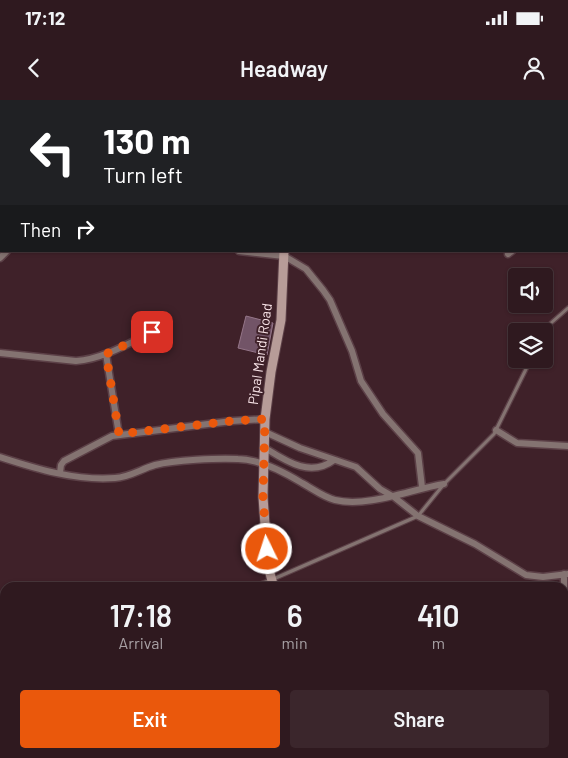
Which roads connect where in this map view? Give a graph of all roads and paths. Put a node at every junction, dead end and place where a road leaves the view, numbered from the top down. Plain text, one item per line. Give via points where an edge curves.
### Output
1 (262, 252) edge
2 (284, 253) edge
3 (568, 308) edge
4 (551, 323) edge
5 (156, 330) dead end
6 (0, 352) edge
7 (106, 354) junction
8 (527, 368) edge
9 (265, 419) junction
10 (496, 430) junction
11 (265, 432) junction
12 (119, 434) junction
13 (568, 446) edge
14 (265, 448) junction
15 (0, 457) edge
16 (334, 460) junction
17 (264, 465) junction
18 (60, 473) junction
19 (444, 484) junction
20 (422, 487) junction
21 (394, 497) junction
22 (418, 516) junction
23 (566, 574) edge
24 (272, 582) edge
25 (276, 582) edge

1 - 2 street
2 - 9 street, Pipal Mandi Road via 281,320
2 - 20 street via 306,269 330,300 361,381 383,414 418,453
3 - 4 lane
5 - 7 street
6 - 7 street via 76,361 92,360
7 - 12 street
8 - 10 lane
9 - 11 street, Pipal Mandi Road
9 - 12 street
10 - 13 street via 517,444
10 - 19 lane
11 - 14 street, Pipal Mandi Road
11 - 16 street
12 - 18 street via 64,461
14 - 16 street via 300,467 321,467
14 - 17 street, Pipal Mandi Road
15 - 18 street
16 - 21 street via 356,467
17 - 18 street via 239,459 158,465 126,477 89,478
17 - 21 street via 334,500 352,502
17 - 24 street, Pipal Mandi Road via 263,497
19 - 20 street
19 - 22 lane
20 - 21 street
21 - 22 street
22 - 23 street via 475,544 526,576
22 - 25 lane

